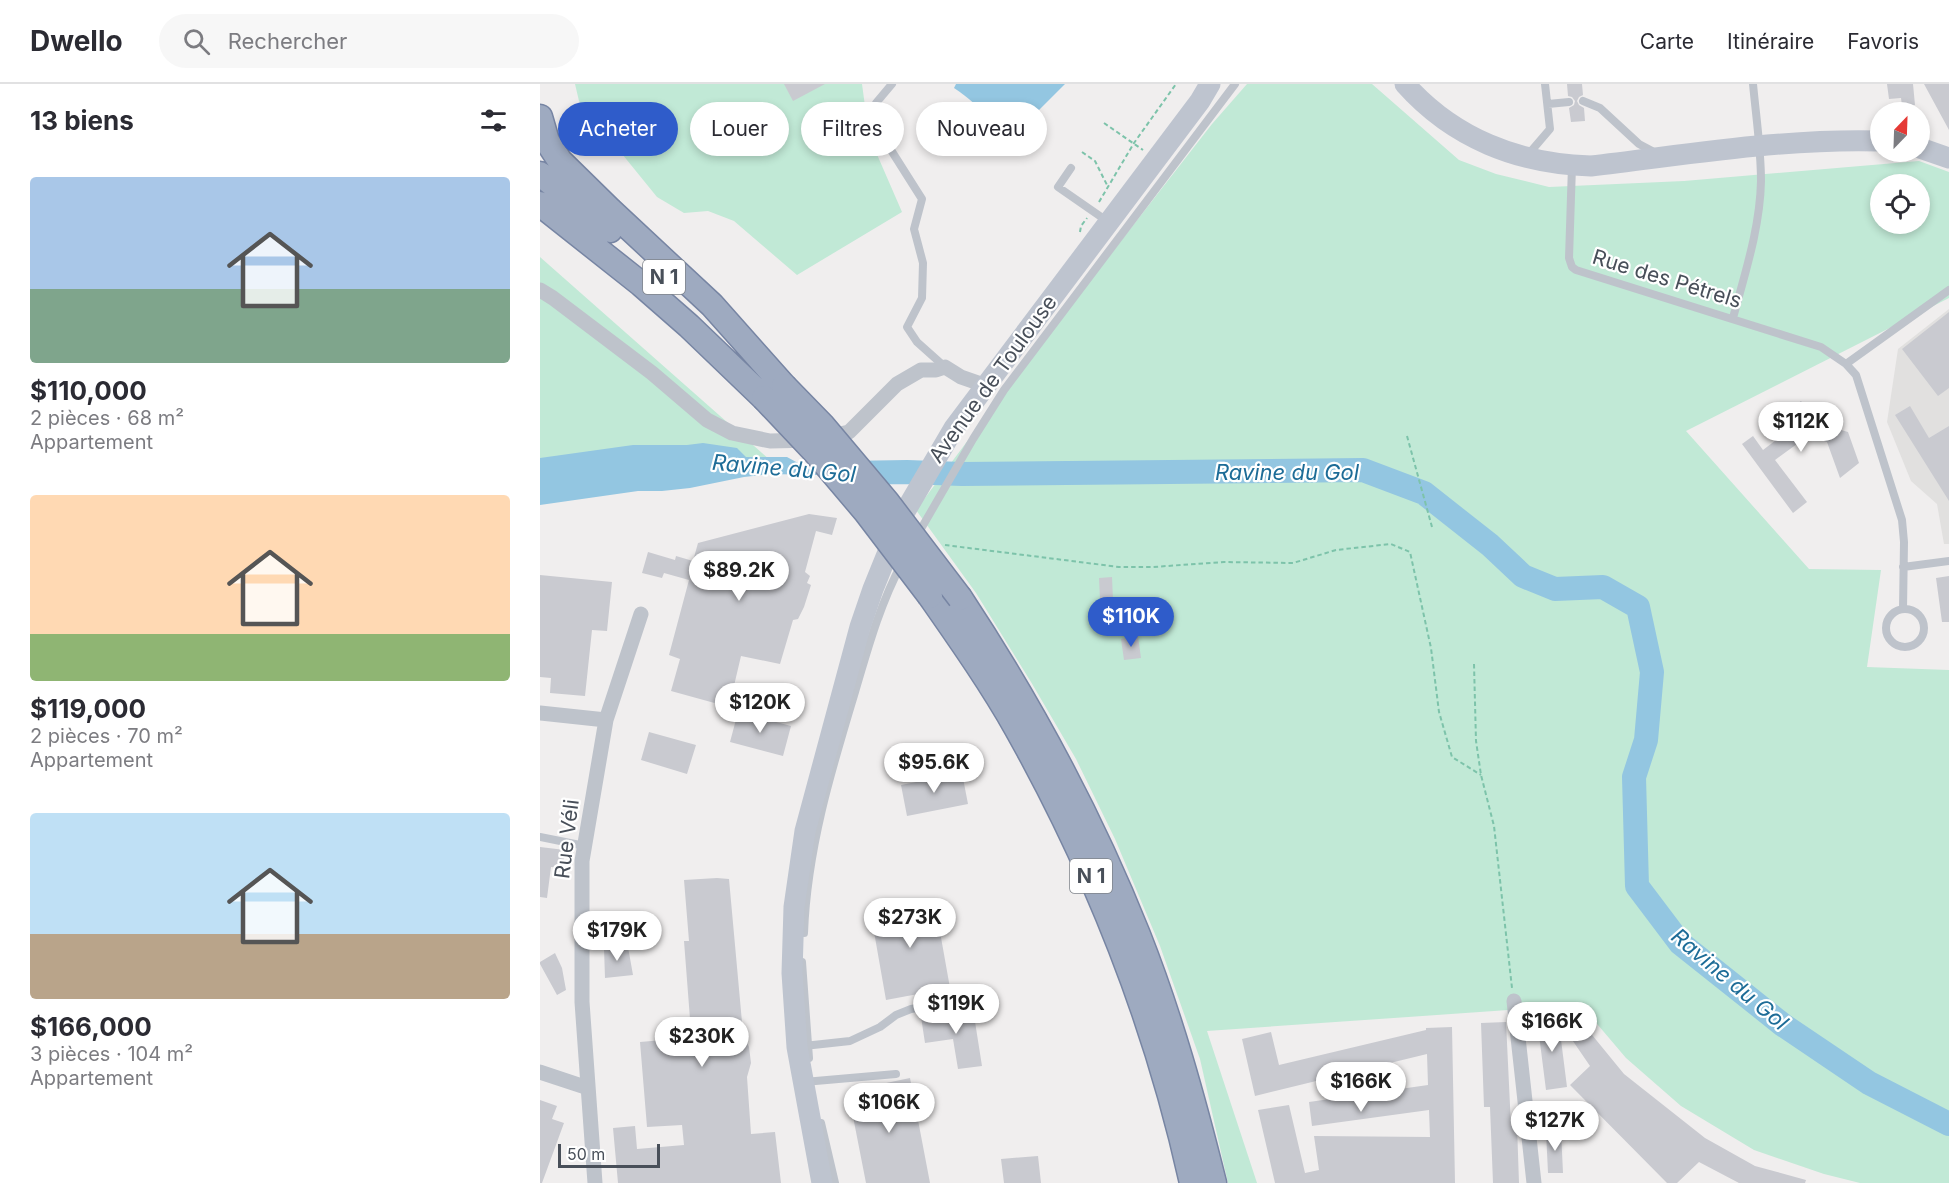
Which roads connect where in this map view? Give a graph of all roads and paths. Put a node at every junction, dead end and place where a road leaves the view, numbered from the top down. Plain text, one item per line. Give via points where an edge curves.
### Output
1 (892, 84) edge
2 (1176, 84) edge
3 (1216, 84) edge
4 (1235, 84) edge
5 (1404, 84) edge
6 (1545, 84) edge
7 (1753, 84) edge
8 (1205, 93) edge
9 (1583, 101) dead end
10 (1569, 102) dead end
11 (1548, 104) junction
12 (540, 117) edge
13 (1104, 123) dead end
14 (1870, 141) edge
15 (1134, 143) junction
16 (1759, 146) junction
17 (1143, 150) dead end
18 (1930, 151) edge
19 (1082, 152) dead end
20 (1526, 157) junction
21 (1663, 158) junction
22 (1949, 158) edge
23 (1572, 165) junction
24 (1071, 168) dead end
25 (540, 174) edge
26 (1109, 188) junction
27 (540, 204) edge
28 (1101, 216) junction
29 (1090, 247) junction
30 (540, 290) edge
31 (1949, 290) edge
32 (1733, 318) junction
33 (1846, 364) junction
34 (945, 367) junction
35 (984, 385) junction
36 (774, 392) junction
37 (1407, 436) dead end
38 (1432, 527) dead end
39 (915, 540) junction
40 (1949, 561) edge
41 (1903, 567) junction
42 (1903, 609) junction
43 (641, 614) dead end
44 (1474, 664) dead end
45 (540, 713) edge
46 (606, 720) junction
47 (1481, 775) junction
48 (540, 837) edge
49 (585, 846) junction
50 (804, 937) dead end
51 (803, 958) dead end
52 (964, 1000) dead end
53 (1514, 1001) joint
54 (802, 1046) junction
55 (540, 1072) edge
56 (896, 1074) dead end
57 (810, 1084) junction
58 (588, 1088) junction
59 (818, 1109) dead end
60 (595, 1183) edge
61 (822, 1183) edge
62 (835, 1183) edge
63 (1192, 1183) edge
64 (1214, 1183) edge
65 (1534, 1183) edge

1 - 34 lane via 876,103 877,129 922,199 914,229 923,263 922,298 907,327 917,342
2 - 15 path
3 - 8 main road, Avenue de Toulouse
4 - 39 lane via 1004,390
5 - 20 main road via 1448,123 1475,140
6 - 11 lane
7 - 16 lane
8 - 28 main road, Avenue de Toulouse
9 - 21 lane via 1600,108 1639,144
10 - 11 lane
11 - 20 lane via 1550,129
12 - 36 highway via 547,141 560,161 712,305
13 - 15 path
14 - 16 main road
15 - 17 path
15 - 26 path
16 - 21 main road
16 - 32 lane via 1761,180 1755,228
18 - 22 main road
19 - 26 path via 1095,161
20 - 23 main road
21 - 23 main road
23 - 32 lane, Rue des Pétrels via 1572,267
24 - 28 lane via 1058,187
25 - 36 highway, N 1 via 622,240
26 - 28 path
27 - 36 highway, N 1
28 - 29 main road, Avenue de Toulouse
28 - 29 path via 1081,226 1080,237
29 - 35 main road, Avenue de Toulouse
30 - 34 street via 652,373 707,420 732,433 770,441 814,440 849,432 897,384 921,370
31 - 33 lane
32 - 33 lane, Rue des Pétrels via 1821,347
33 - 41 lane, Rue des Pétrels via 1856,375 1902,520
34 - 35 street
35 - 54 main road, Avenue de Toulouse via 903,515 860,627 806,831 794,918 792,973
36 - 63 highway, N 1, bridge via 816,453 866,512 970,653 1062,813 1122,948 1162,1063
36 - 64 highway, N 1, bridge via 823,426 887,502 960,598 1050,747 1139,937 1178,1050
37 - 38 path
39 - 47 path via 1119,567 1293,563 1336,550 1390,544 1410,552 1431,648 1439,712 1452,757
39 - 50 lane via 878,617 838,747 816,833
40 - 41 lane
41 - 42 lane, Rue des Pétrels
42 - 42 lane via 1889,618 1887,634 1892,642 1908,647 1922,638 1924,621 1919,614
43 - 46 street, Rue Véli
44 - 47 path
45 - 46 street
46 - 49 street, Rue Véli
47 - 53 path via 1494,826
48 - 49 lane
49 - 58 street, Rue Véli via 582,1002
51 - 54 lane
52 - 54 lane via 911,1009 850,1041
53 - 65 street
54 - 57 main road, Avenue de Toulouse
55 - 58 street
56 - 57 lane
57 - 61 main road, Avenue de Toulouse
58 - 60 street, Rue Véli
59 - 62 lane

